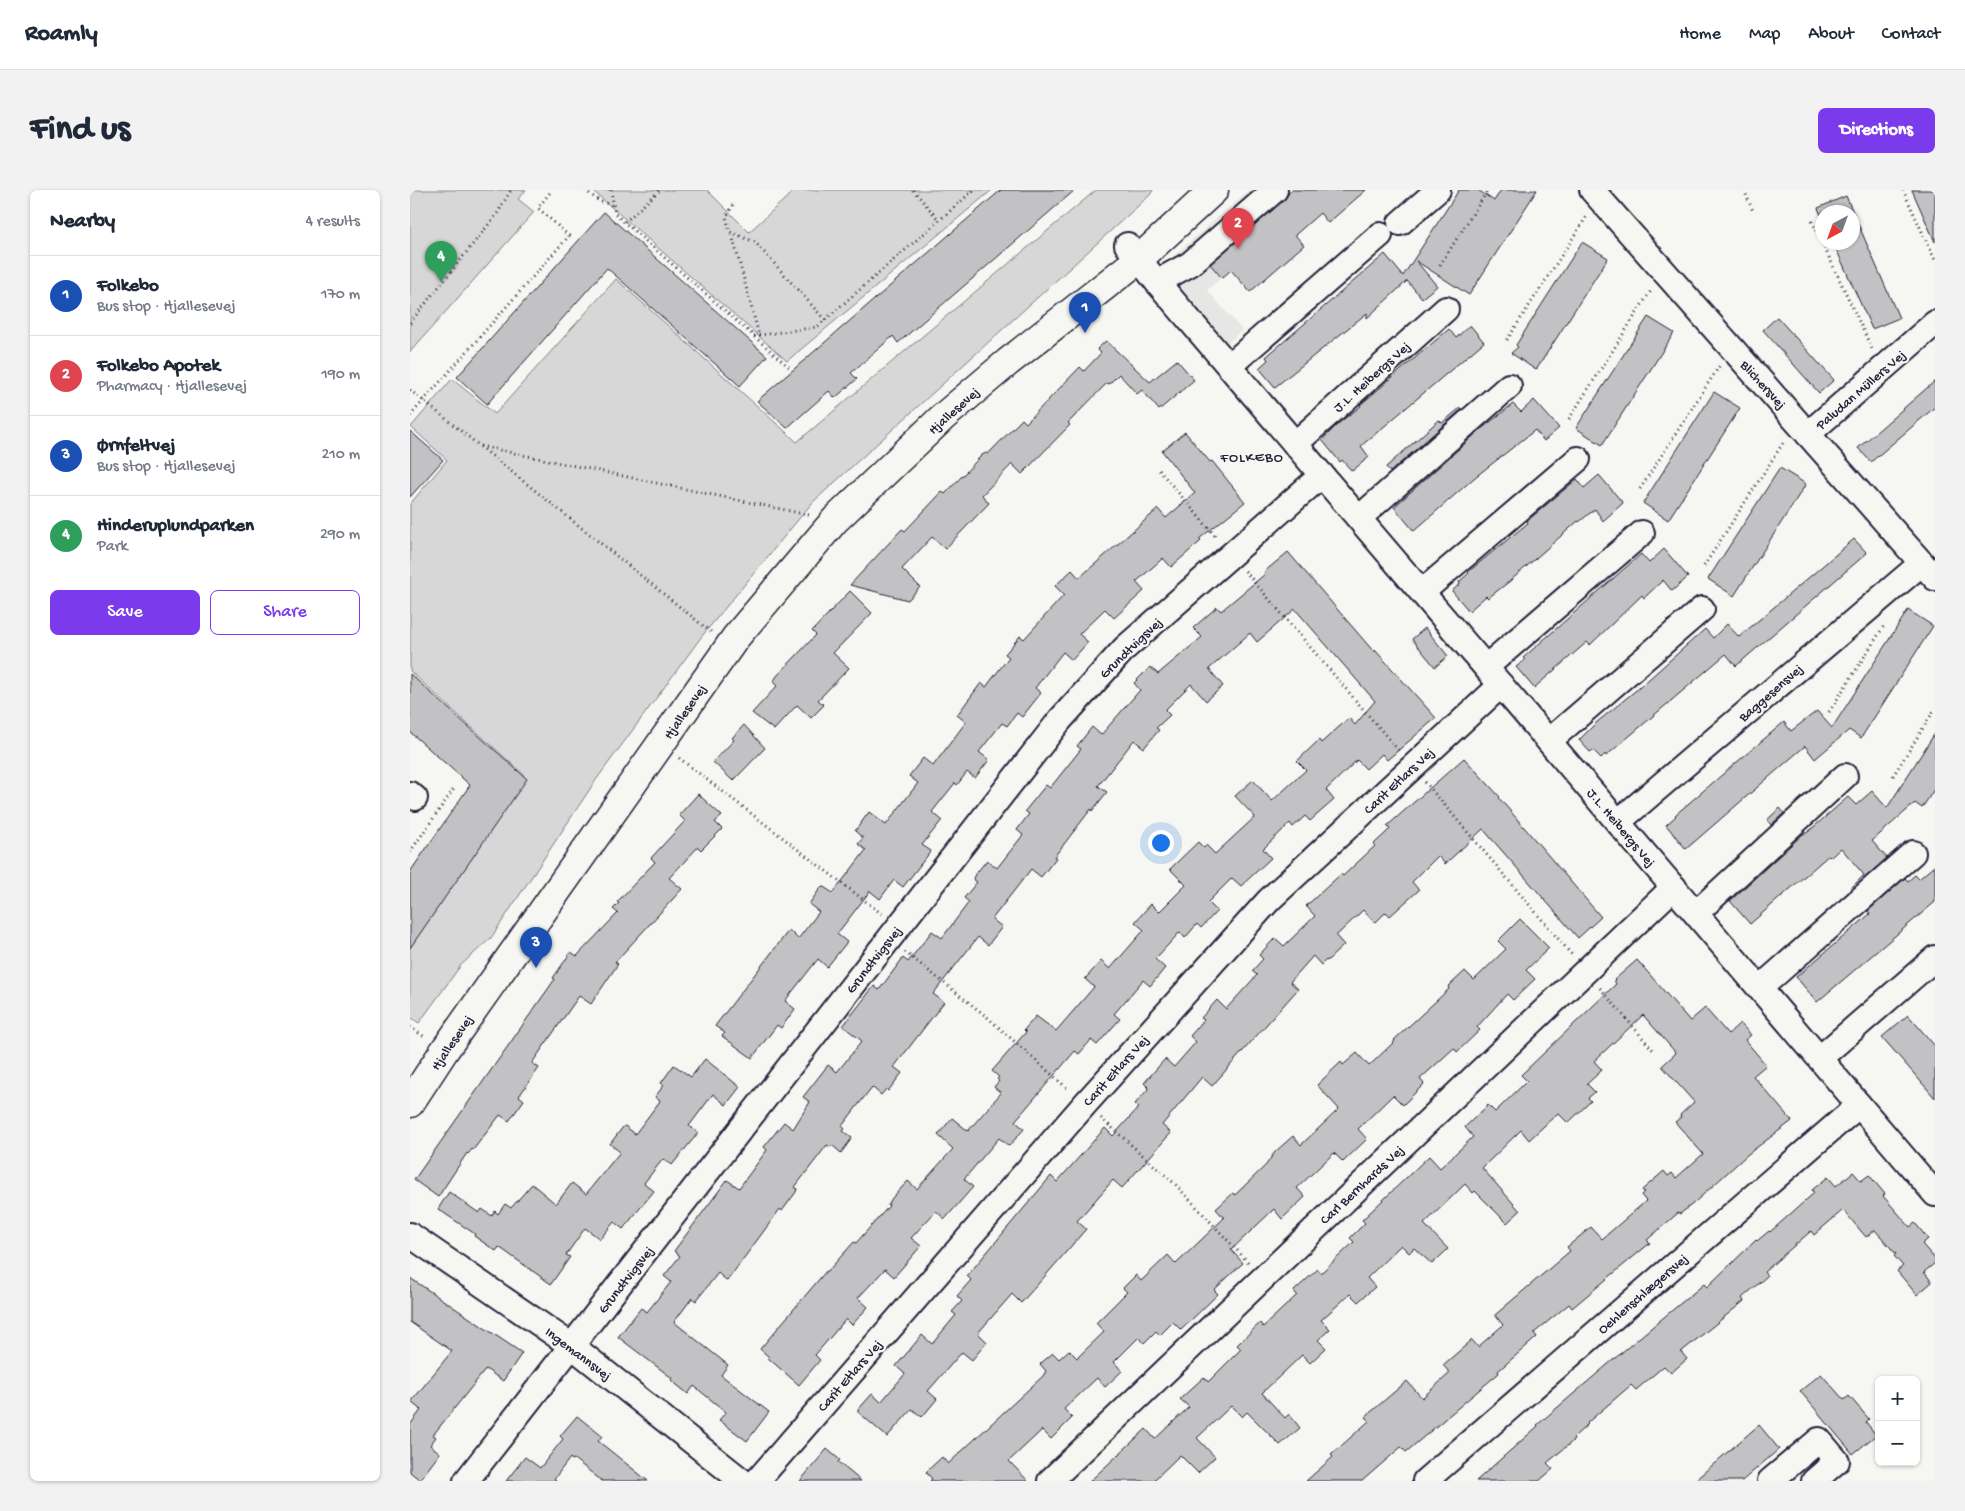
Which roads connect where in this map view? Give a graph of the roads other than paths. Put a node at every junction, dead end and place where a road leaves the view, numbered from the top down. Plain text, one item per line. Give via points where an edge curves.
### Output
1 (1186, 190) edge
2 (1214, 190) edge
3 (1275, 190) edge
4 (1438, 190) edge
5 (1596, 194) edge
6 (1400, 223) dead end
7 (1380, 235) dead end
8 (1133, 252) junction
9 (1157, 282) junction
10 (1446, 309) dead end
11 (1935, 323) edge
12 (1229, 366) junction
13 (1510, 386) dead end
14 (1802, 428) junction
15 (1295, 444) junction
16 (1578, 458) dead end
17 (1322, 475) junction
18 (1359, 518) junction
19 (1642, 533) dead end
20 (1928, 570) edge
21 (1422, 592) junction
22 (1702, 609) dead end
23 (1486, 667) junction
24 (1501, 685) junction
25 (1549, 741) junction
26 (1845, 776) dead end
27 (1618, 822) junction
28 (1913, 853) dead end
29 (1674, 887) junction
30 (1696, 913) junction
31 (1935, 958) edge
32 (1760, 988) junction
33 (1820, 1058) junction
34 (410, 1103) edge
35 (1859, 1104) junction
36 (1935, 1194) edge
37 (410, 1235) edge
38 (572, 1346) junction
39 (466, 1481) edge
40 (742, 1481) edge
41 (757, 1481) edge
42 (1050, 1481) edge
43 (1425, 1481) edge
44 (1770, 1481) edge
45 (1814, 1481) edge

1 - 8 main road, Hjallesevej
2 - 8 main road, Hjallesevej
3 - 9 street via 1190,264
4 - 6 street
5 - 14 street, Blichersvej
7 - 12 street
8 - 9 street, J.L. Heibergs Vej
8 - 34 main road, Hjallesevej via 943,418 835,520 729,646
9 - 12 street, J.L. Heibergs Vej
10 - 15 street, J.L. Heibergs Vej
11 - 14 street, Paludan Müllers Vej via 1882,370
12 - 15 street, J.L. Heibergs Vej
13 - 18 street
14 - 20 street, Blichersvej
15 - 17 street, J.L. Heibergs Vej
16 - 21 street
17 - 18 street, J.L. Heibergs Vej
17 - 38 street, Grundtvigsvej via 1125,648 1060,720
18 - 21 street, J.L. Heibergs Vej
19 - 23 street
20 - 27 street, Baggesensvej via 1886,593
21 - 23 street, J.L. Heibergs Vej
22 - 25 street
23 - 24 street, J.L. Heibergs Vej
24 - 25 street, J.L. Heibergs Vej
24 - 41 street, Carit Etlars Vej via 1269,900 1085,1104
25 - 27 street, J.L. Heibergs Vej
26 - 30 street
27 - 29 street, J.L. Heibergs Vej
28 - 32 street
29 - 30 street, J.L. Heibergs Vej
29 - 42 street, Carl Bernhards Vej
30 - 32 street, J.L. Heibergs Vej
31 - 33 street
32 - 33 street, J.L. Heibergs Vej
33 - 35 street, J.L. Heibergs Vej
35 - 36 street, J.L. Heibergs Vej
35 - 43 street, Oehlenschlægersvej
37 - 38 street, Ingemannsvej
38 - 39 street, Grundtvigsvej
38 - 40 street, Ingemannsvej
44 - 45 street via 1819,1440 1837,1461

